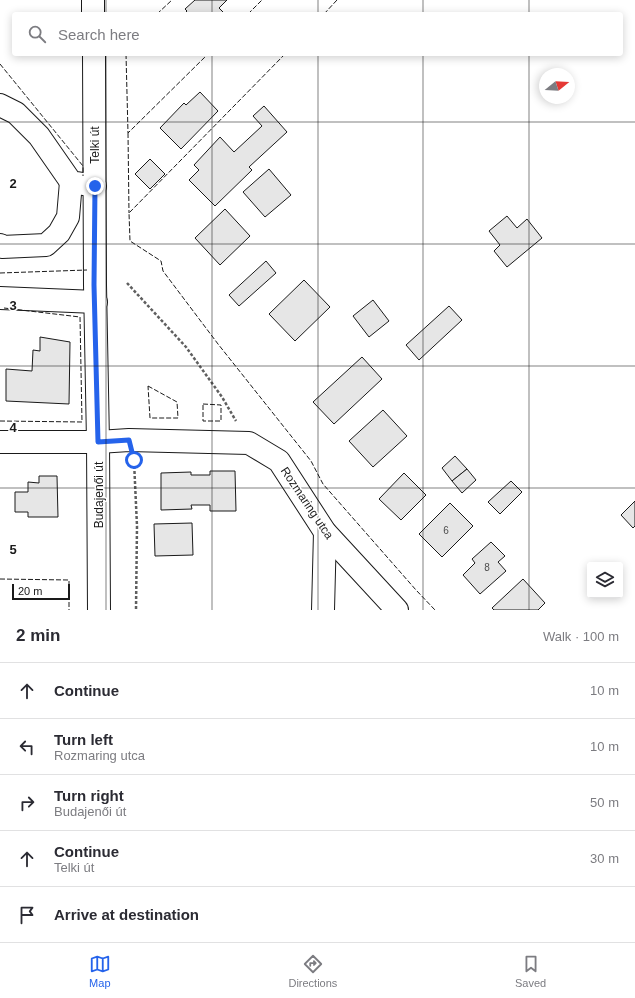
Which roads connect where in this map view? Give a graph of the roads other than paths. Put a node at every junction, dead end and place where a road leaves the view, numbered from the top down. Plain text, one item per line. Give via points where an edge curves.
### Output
1 (93, 0) edge
2 (93, 12) edge
3 (94, 56) edge
4 (1, 107) edge
5 (71, 182) junction
6 (95, 186) junction
7 (0, 245) edge
8 (95, 294) junction
9 (0, 298) edge
10 (0, 442) edge
11 (98, 442) junction
12 (325, 532) junction
13 (99, 610) edge
14 (323, 610) edge
15 (397, 610) edge

1 - 2 street
3 - 6 street, Telki út
4 - 5 street via 16,113 39,136
5 - 6 street
5 - 7 street via 68,217 59,234 46,245
6 - 8 street, Telki út
8 - 9 street
8 - 11 street, Budajenői út
10 - 11 street, Rozmaring utca
11 - 12 street, Rozmaring utca via 129,440 249,443 279,461
11 - 13 street, Budajenői út
12 - 14 street
12 - 15 street, Rozmaring utca

